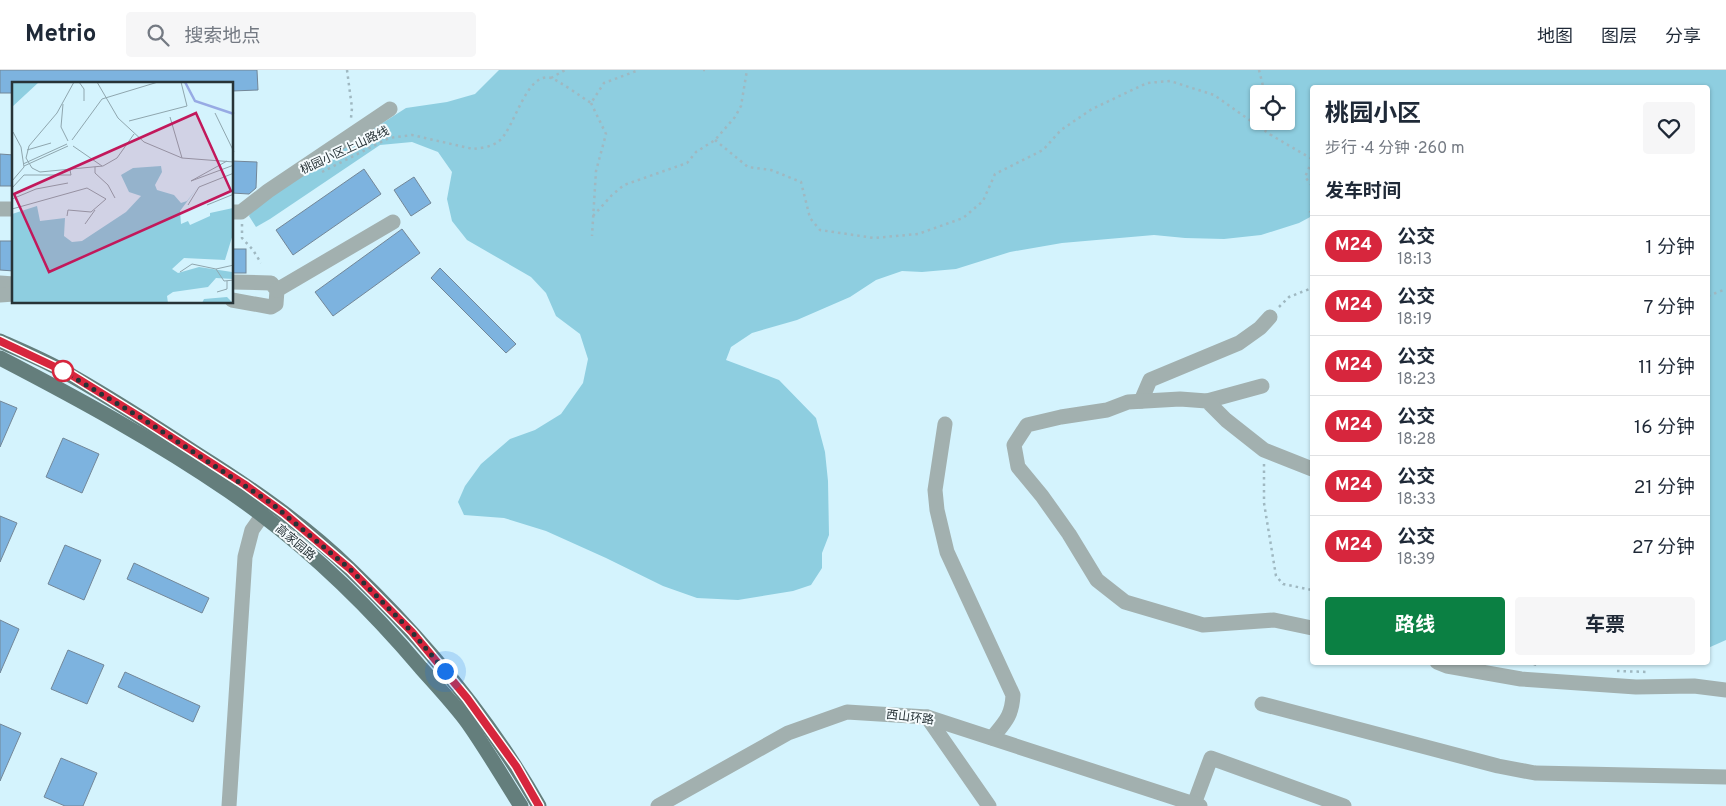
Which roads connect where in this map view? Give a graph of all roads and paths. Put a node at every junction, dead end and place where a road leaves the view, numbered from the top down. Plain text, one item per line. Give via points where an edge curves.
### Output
1 (347, 70) edge
2 (565, 70) edge
3 (639, 70) edge
4 (747, 70) edge
5 (1259, 70) edge
6 (551, 78) junction
7 (1263, 85) edge
8 (591, 103) junction
9 (390, 109) dead end
10 (1271, 130) edge
11 (349, 136) junction
12 (1271, 136) junction
13 (715, 140) junction
14 (1310, 159) edge
15 (1310, 165) edge
16 (320, 172) dead end
17 (1310, 183) edge
18 (237, 212) edge
19 (593, 216) junction
20 (393, 222) dead end
21 (592, 236) dead end
22 (261, 263) dead end
23 (234, 282) edge
24 (1726, 288) edge
25 (1310, 289) edge
26 (277, 290) junction
27 (1710, 295) edge
28 (234, 300) edge
29 (1270, 317) joint
30 (0, 341) edge
31 (0, 358) edge
32 (1262, 386) dead end
33 (1141, 401) junction
34 (1208, 401) junction
35 (945, 424) dead end
36 (1264, 450) junction
37 (1310, 468) edge
38 (271, 503) junction
39 (262, 516) junction
40 (1310, 590) edge
41 (1310, 628) edge
42 (1444, 665) edge
43 (1726, 690) edge
44 (1262, 704) dead end
45 (927, 717) junction
46 (992, 738) junction
47 (1726, 777) edge
48 (1197, 805) edge
49 (228, 806) edge
50 (521, 806) edge
51 (539, 806) edge
52 (658, 806) edge
53 (989, 806) edge
54 (1344, 806) edge

1 - 11 path via 352,108
2 - 6 path, 桃园小区上山路线
3 - 8 path via 604,83
4 - 13 path via 741,106
5 - 7 path
6 - 8 path
6 - 16 path, 桃园小区上山路线 via 542,78 528,89 500,141 484,148 473,149 412,135 389,138
8 - 19 path via 606,134 596,171
9 - 11 street
10 - 12 path
11 - 18 street
12 - 13 path via 1214,95 1170,81 1147,83 1092,109 1061,130 1043,150 995,174 983,201 963,218 918,234 874,238 820,230 810,218 801,182 771,170 748,167
12 - 14 path
13 - 19 path via 696,152 687,163 624,185
15 - 17 path via 1305,177
18 - 22 path via 242,238
19 - 21 path
20 - 26 street
23 - 26 street via 271,283
24 - 27 path
25 - 29 path via 1289,297
26 - 28 street via 276,304 271,307
29 - 33 street via 1239,343 1150,380
30 - 38 main road, 高家园路 via 70,374
31 - 39 main road, 高家园路 via 149,439
32 - 34 street
33 - 34 street
33 - 41 street via 1027,425 1014,444 1018,466 1069,534 1097,580 1125,602 1203,624 1274,620
34 - 36 street
35 - 46 street via 935,490 947,552 1013,695 1008,720
36 - 37 street
36 - 40 path via 1264,504 1276,576 1283,584
38 - 39 street
38 - 51 main road, 高家园路 via 350,569 412,632 467,698 516,766
39 - 49 street via 252,530 245,557
39 - 50 main road, 高家园路 via 344,586 395,637 467,722
42 - 43 street via 1520,679 1636,688 1694,686
44 - 47 street via 1535,773
45 - 46 street, 西山环路
45 - 52 street, 西山环路 via 847,712 788,733
45 - 53 street
46 - 48 street, 西山环路
48 - 54 street via 1211,758

